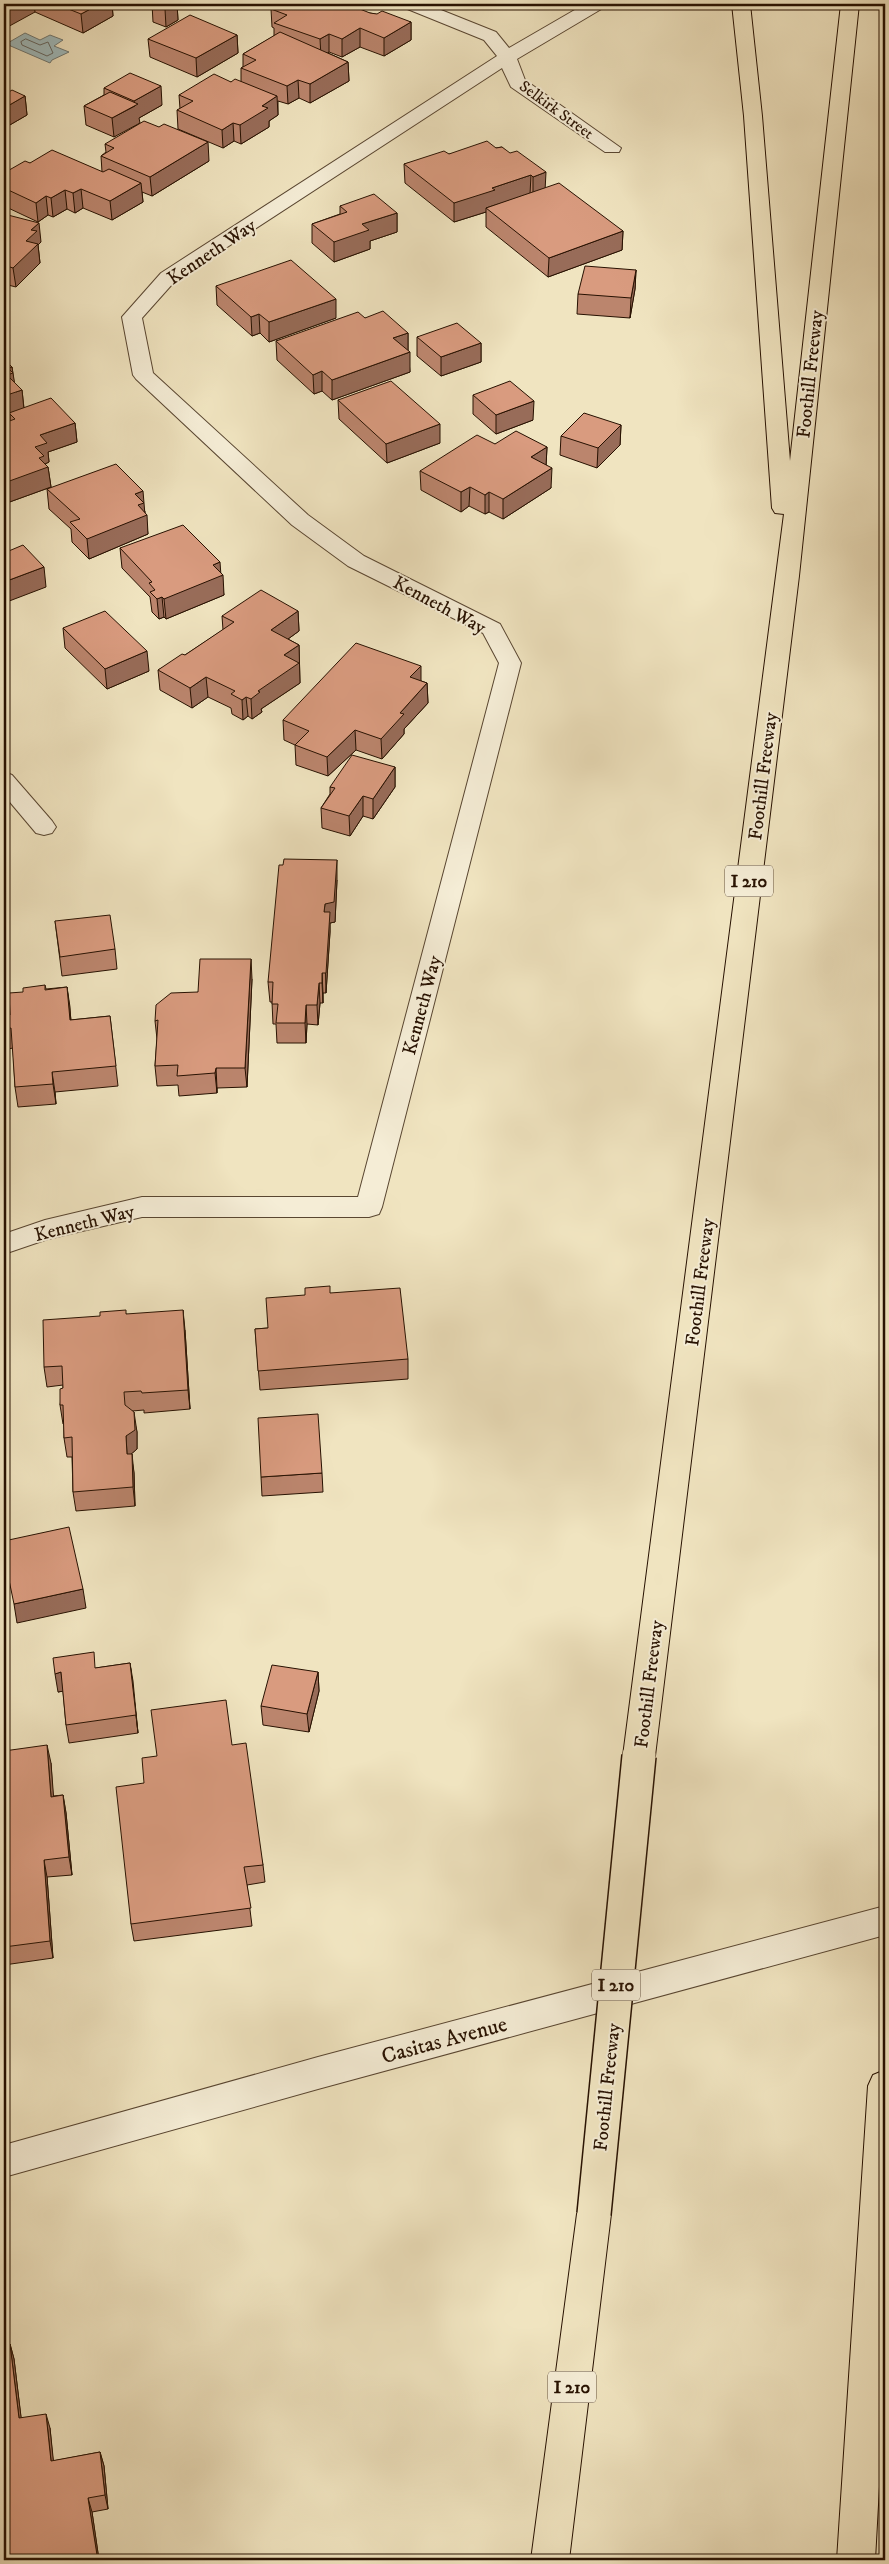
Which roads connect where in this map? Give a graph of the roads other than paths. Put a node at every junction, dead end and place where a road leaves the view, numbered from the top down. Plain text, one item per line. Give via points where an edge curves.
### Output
1 (411, 4) edge
2 (597, 4) edge
3 (741, 4) edge
4 (850, 4) edge
5 (507, 57) junction
6 (612, 148) dead end
7 (788, 576) junction
8 (4, 780) edge
9 (44, 827) dead end
10 (4, 1244) edge
11 (885, 1920) edge
12 (885, 2086) edge
13 (4, 2162) edge
14 (550, 2560) edge
15 (856, 2560) edge

1 - 5 street, Selkirk Street via 490,36
2 - 5 street, Kenneth Way
3 - 7 highway via 753,116
4 - 7 highway, Foothill Freeway / I 210
5 - 6 street, Selkirk Street via 517,83
5 - 10 street, Kenneth Way via 168,277 132,317 142,375 300,520 356,561 492,629 510,663 369,1207 142,1207 45,1230
7 - 14 highway, Foothill Freeway / I 210, bridge via 639,1756 594,2214
8 - 9 street
11 - 13 street, Casitas Avenue via 318,2072
12 - 15 highway

